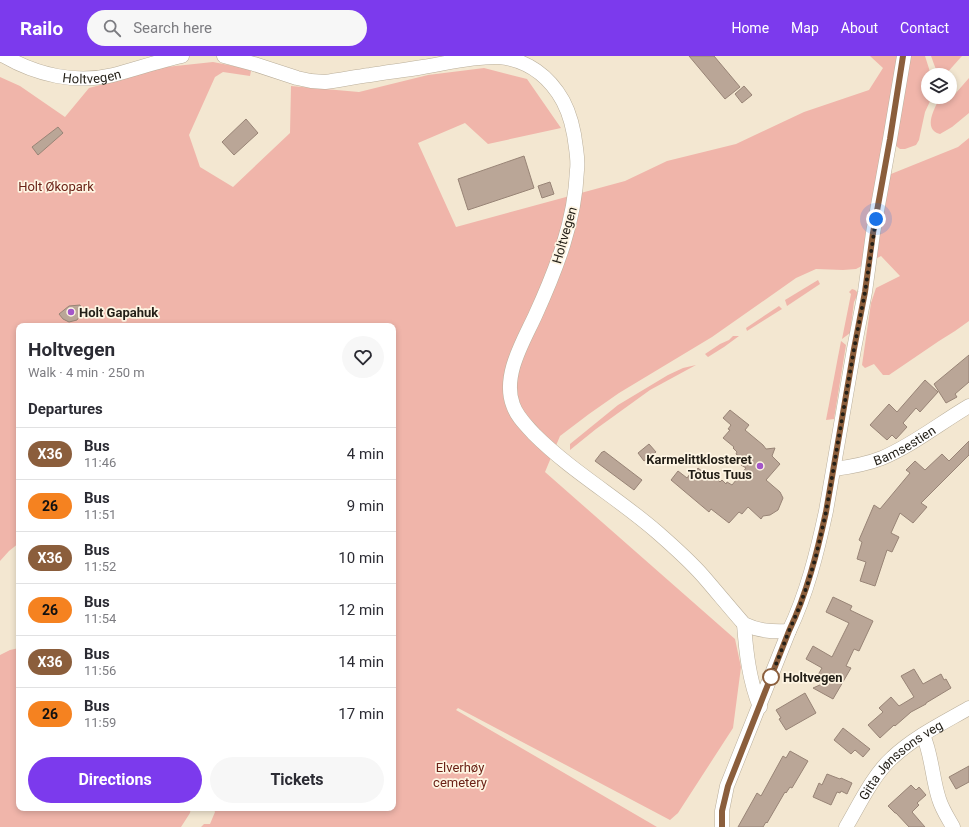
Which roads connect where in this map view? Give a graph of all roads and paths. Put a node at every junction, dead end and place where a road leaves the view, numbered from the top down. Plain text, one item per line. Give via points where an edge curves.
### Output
1 (4, 56) edge
2 (182, 56) edge
3 (224, 56) edge
4 (904, 56) edge
5 (969, 406) edge
6 (834, 469) junction
7 (744, 624) junction
8 (789, 631) junction
9 (760, 707) junction
10 (969, 708) edge
11 (923, 735) junction
12 (722, 827) edge
13 (846, 827) edge
14 (953, 827) edge

1 - 2 street, Holtvegen via 39,72 86,79 112,75
3 - 7 street, Holtvegen via 297,78 326,82 467,59 499,57 521,62 550,81 573,123 578,169 573,209 561,252 512,372 509,386 513,407 525,425 552,451 638,516 682,555
4 - 6 street
5 - 6 street, Bamsestien via 881,458
6 - 8 street via 816,556
7 - 8 street via 760,630
7 - 9 street via 752,683
8 - 9 street
9 - 12 street via 728,786 722,811
10 - 11 street, Gitta Jønssons veg
11 - 13 street, Gitta Jønssons veg via 891,758 872,783
11 - 14 street via 939,799

